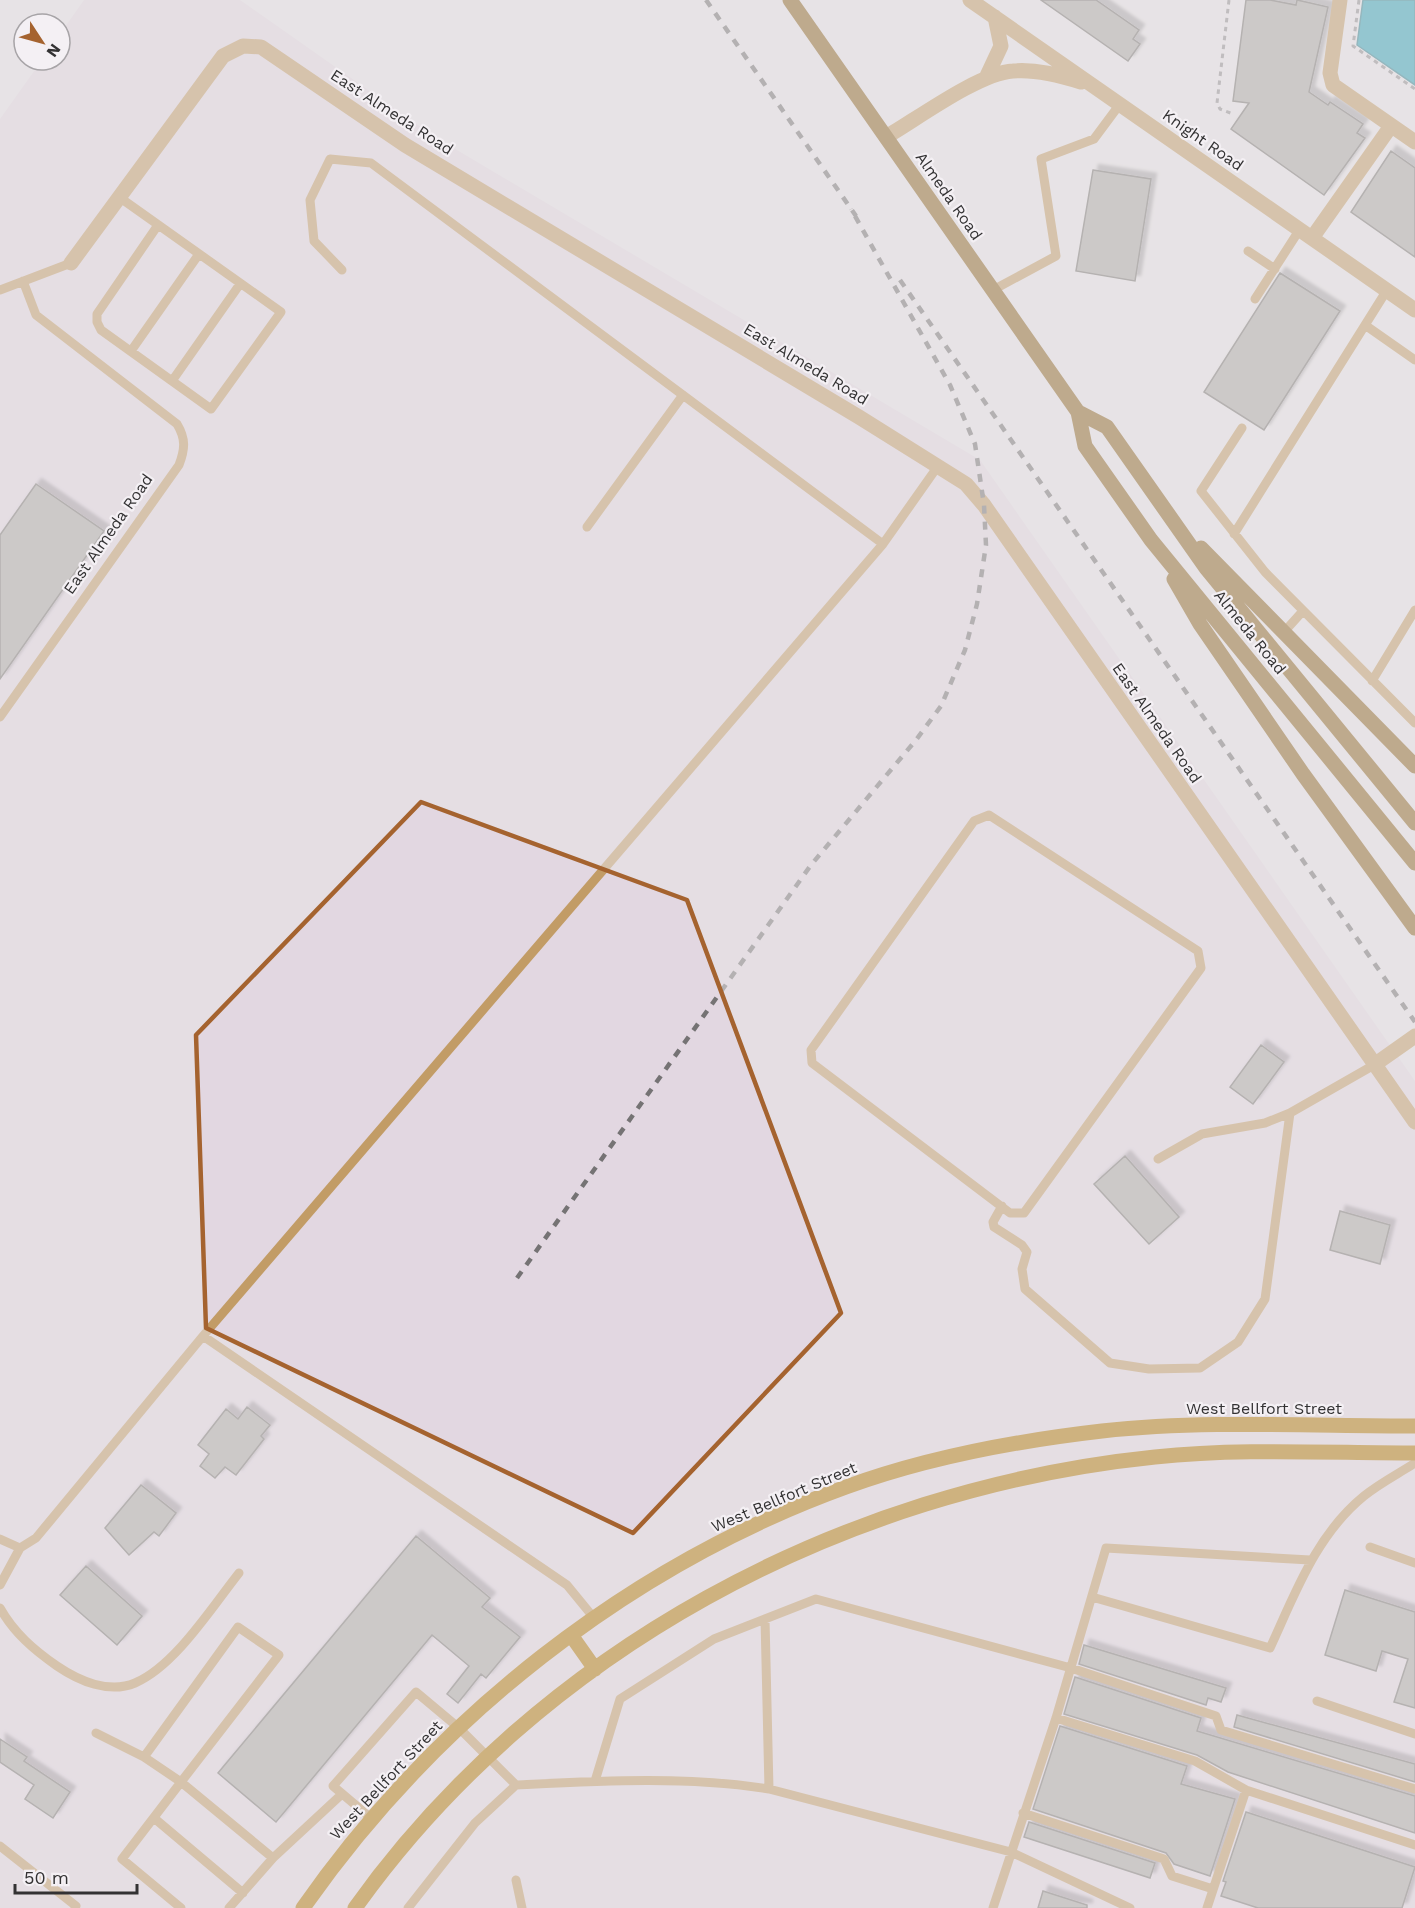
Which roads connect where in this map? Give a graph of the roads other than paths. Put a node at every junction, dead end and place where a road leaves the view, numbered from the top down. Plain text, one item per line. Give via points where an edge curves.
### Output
1 (790, 0) edge
2 (970, 0) edge
3 (1340, 0) edge
4 (995, 17) junction
5 (986, 78) junction
6 (1098, 88) junction
7 (1120, 104) junction
8 (1391, 126) junction
9 (886, 137) junction
10 (1415, 142) edge
11 (119, 197) junction
12 (158, 225) junction
13 (1306, 233) junction
14 (1248, 251) dead end
15 (199, 254) junction
16 (70, 263) joint
17 (1275, 269) junction
18 (342, 270) dead end
19 (23, 281) junction
20 (240, 284) junction
21 (0, 290) edge
22 (993, 290) junction
23 (1387, 290) junction
24 (1255, 299) dead end
25 (1415, 310) edge
26 (1365, 325) junction
27 (131, 351) junction
28 (1415, 360) edge
29 (172, 381) junction
30 (682, 395) junction
31 (1078, 412) junction
32 (1242, 428) dead end
33 (938, 466) junction
34 (1163, 510) junction
35 (587, 527) dead end
36 (1234, 534) junction
37 (1151, 540) junction
38 (883, 544) junction
39 (1415, 610) edge
40 (1302, 612) junction
41 (1284, 632) junction
42 (1372, 681) junction
43 (0, 717) edge
44 (1415, 723) edge
45 (1415, 766) edge
46 (1415, 823) edge
47 (1415, 863) edge
48 (1415, 928) edge
49 (1415, 1036) edge
50 (1374, 1065) junction
51 (1290, 1113) junction
52 (1415, 1122) edge
53 (1158, 1159) dead end
54 (1002, 1206) junction
55 (203, 1336) junction
56 (1415, 1426) edge
57 (1415, 1453) edge
58 (1415, 1463) edge
59 (0, 1539) edge
60 (1370, 1547) dead end
61 (20, 1548) junction
62 (1310, 1560) junction
63 (1415, 1563) edge
64 (239, 1574) dead end
65 (0, 1585) edge
66 (1092, 1597) junction
67 (0, 1608) edge
68 (594, 1618) junction
69 (765, 1619) junction
70 (571, 1635) junction
71 (1071, 1668) junction
72 (595, 1669) junction
73 (1317, 1701) dead end
74 (1056, 1718) junction
75 (459, 1728) junction
76 (96, 1733) dead end
77 (1415, 1734) edge
78 (144, 1757) junction
79 (489, 1757) junction
80 (595, 1781) junction
81 (181, 1782) junction
82 (516, 1785) junction
83 (769, 1789) junction
84 (1415, 1789) edge
85 (1246, 1790) junction
86 (342, 1794) junction
87 (1023, 1813) junction
88 (154, 1818) junction
89 (372, 1819) junction
90 (1415, 1845) edge
91 (0, 1846) edge
92 (1011, 1852) junction
93 (273, 1858) junction
94 (516, 1880) dead end
95 (1213, 1889) junction
96 (243, 1893) junction
97 (77, 1907) edge
98 (181, 1908) edge
99 (230, 1908) edge
100 (303, 1908) edge
101 (355, 1908) edge
102 (408, 1908) edge
103 (522, 1908) edge
104 (993, 1908) edge
105 (1130, 1908) edge
106 (1207, 1908) edge

1 - 9 main road, Almeda Road
2 - 4 street, Knight Road
3 - 8 street via 1330,73 1333,85
4 - 5 street via 1001,46
4 - 6 street, Knight Road
5 - 6 street via 1011,70 1036,72 1058,74
5 - 9 street
6 - 7 street, Knight Road
7 - 13 street, Knight Road
7 - 22 lane via 1094,139 1041,159 1056,256
8 - 10 street
8 - 13 street
9 - 22 main road, Almeda Road
11 - 12 lane
11 - 16 street, East Almeda Road
11 - 33 street, East Almeda Road via 223,56 243,46 261,47 405,145
12 - 15 lane
12 - 27 lane via 98,314 101,330
13 - 17 lane
13 - 23 street, Knight Road
14 - 17 lane
15 - 20 lane
15 - 27 lane
16 - 19 lane, East Almeda Road
17 - 24 lane
18 - 30 lane via 314,241 310,200 330,159 371,163
19 - 21 lane, East Almeda Road
19 - 43 lane, East Almeda Road via 36,315 177,424 185,451 179,465
20 - 29 lane
20 - 29 lane via 281,312 211,408
22 - 31 main road, Almeda Road
23 - 25 street, Knight Road
23 - 26 lane
26 - 28 lane
26 - 36 lane
27 - 29 lane
30 - 35 lane
30 - 38 lane
31 - 34 main road, Almeda Road via 1107,427
31 - 37 main road, Almeda Road via 1085,446
32 - 36 lane via 1201,491
33 - 38 lane
33 - 50 street, East Almeda Road via 966,484 984,505
34 - 41 main road
34 - 46 main road, Almeda Road
36 - 40 lane
37 - 47 main road, Almeda Road
37 - 48 main road via 1200,624
38 - 55 lane
39 - 42 lane
40 - 41 lane
40 - 42 lane
41 - 45 main road
42 - 44 lane
49 - 50 street
50 - 51 lane
50 - 52 street, East Almeda Road
51 - 53 lane via 1265,1123 1202,1134
51 - 54 lane via 1265,1299 1238,1342 1200,1368 1149,1369 1110,1363 1025,1289 1022,1269 1027,1252 994,1227 993,1221
54 - 54 lane via 812,1063 811,1050 974,821 990,815 1198,951 1201,968 1024,1213 1011,1213
55 - 61 lane via 36,1538
55 - 68 lane via 567,1585
56 - 68 main road, West Bellfort Street via 1141,1428 961,1454 832,1492 731,1537
57 - 72 main road via 1210,1453 1124,1460 1026,1478 919,1506 795,1553 740,1580 665,1622
58 - 62 lane via 1364,1496
59 - 61 lane
60 - 63 lane
61 - 65 lane
62 - 66 lane via 1106,1548
62 - 66 lane via 1270,1648
64 - 67 lane via 160,1667 135,1683 120,1686 97,1685 69,1674 31,1647
66 - 71 lane
68 - 70 main road, West Bellfort Street
69 - 71 lane via 816,1599
69 - 80 lane via 714,1639 620,1699
69 - 83 lane
70 - 72 main road
70 - 75 main road, West Bellfort Street
71 - 74 lane
71 - 84 lane via 1216,1716 1221,1730
72 - 79 main road
73 - 77 lane
74 - 85 lane via 1195,1761
74 - 87 lane
75 - 79 lane
75 - 86 lane via 417,1692 333,1786
75 - 89 main road, West Bellfort Street
76 - 78 lane
78 - 81 lane
78 - 81 lane via 238,1627 279,1655
79 - 82 lane
79 - 101 main road via 418,1830
80 - 82 lane
80 - 83 lane via 734,1783
81 - 88 lane
81 - 93 lane
82 - 102 lane via 475,1823
83 - 92 lane
85 - 90 lane
85 - 95 lane
86 - 89 lane
86 - 93 lane
87 - 92 lane
87 - 95 lane via 1164,1859 1172,1876
88 - 96 lane
88 - 98 lane via 122,1859
89 - 100 main road, West Bellfort Street
91 - 97 lane
92 - 104 lane
92 - 105 lane
93 - 96 lane
94 - 103 lane
95 - 106 lane
96 - 99 lane

